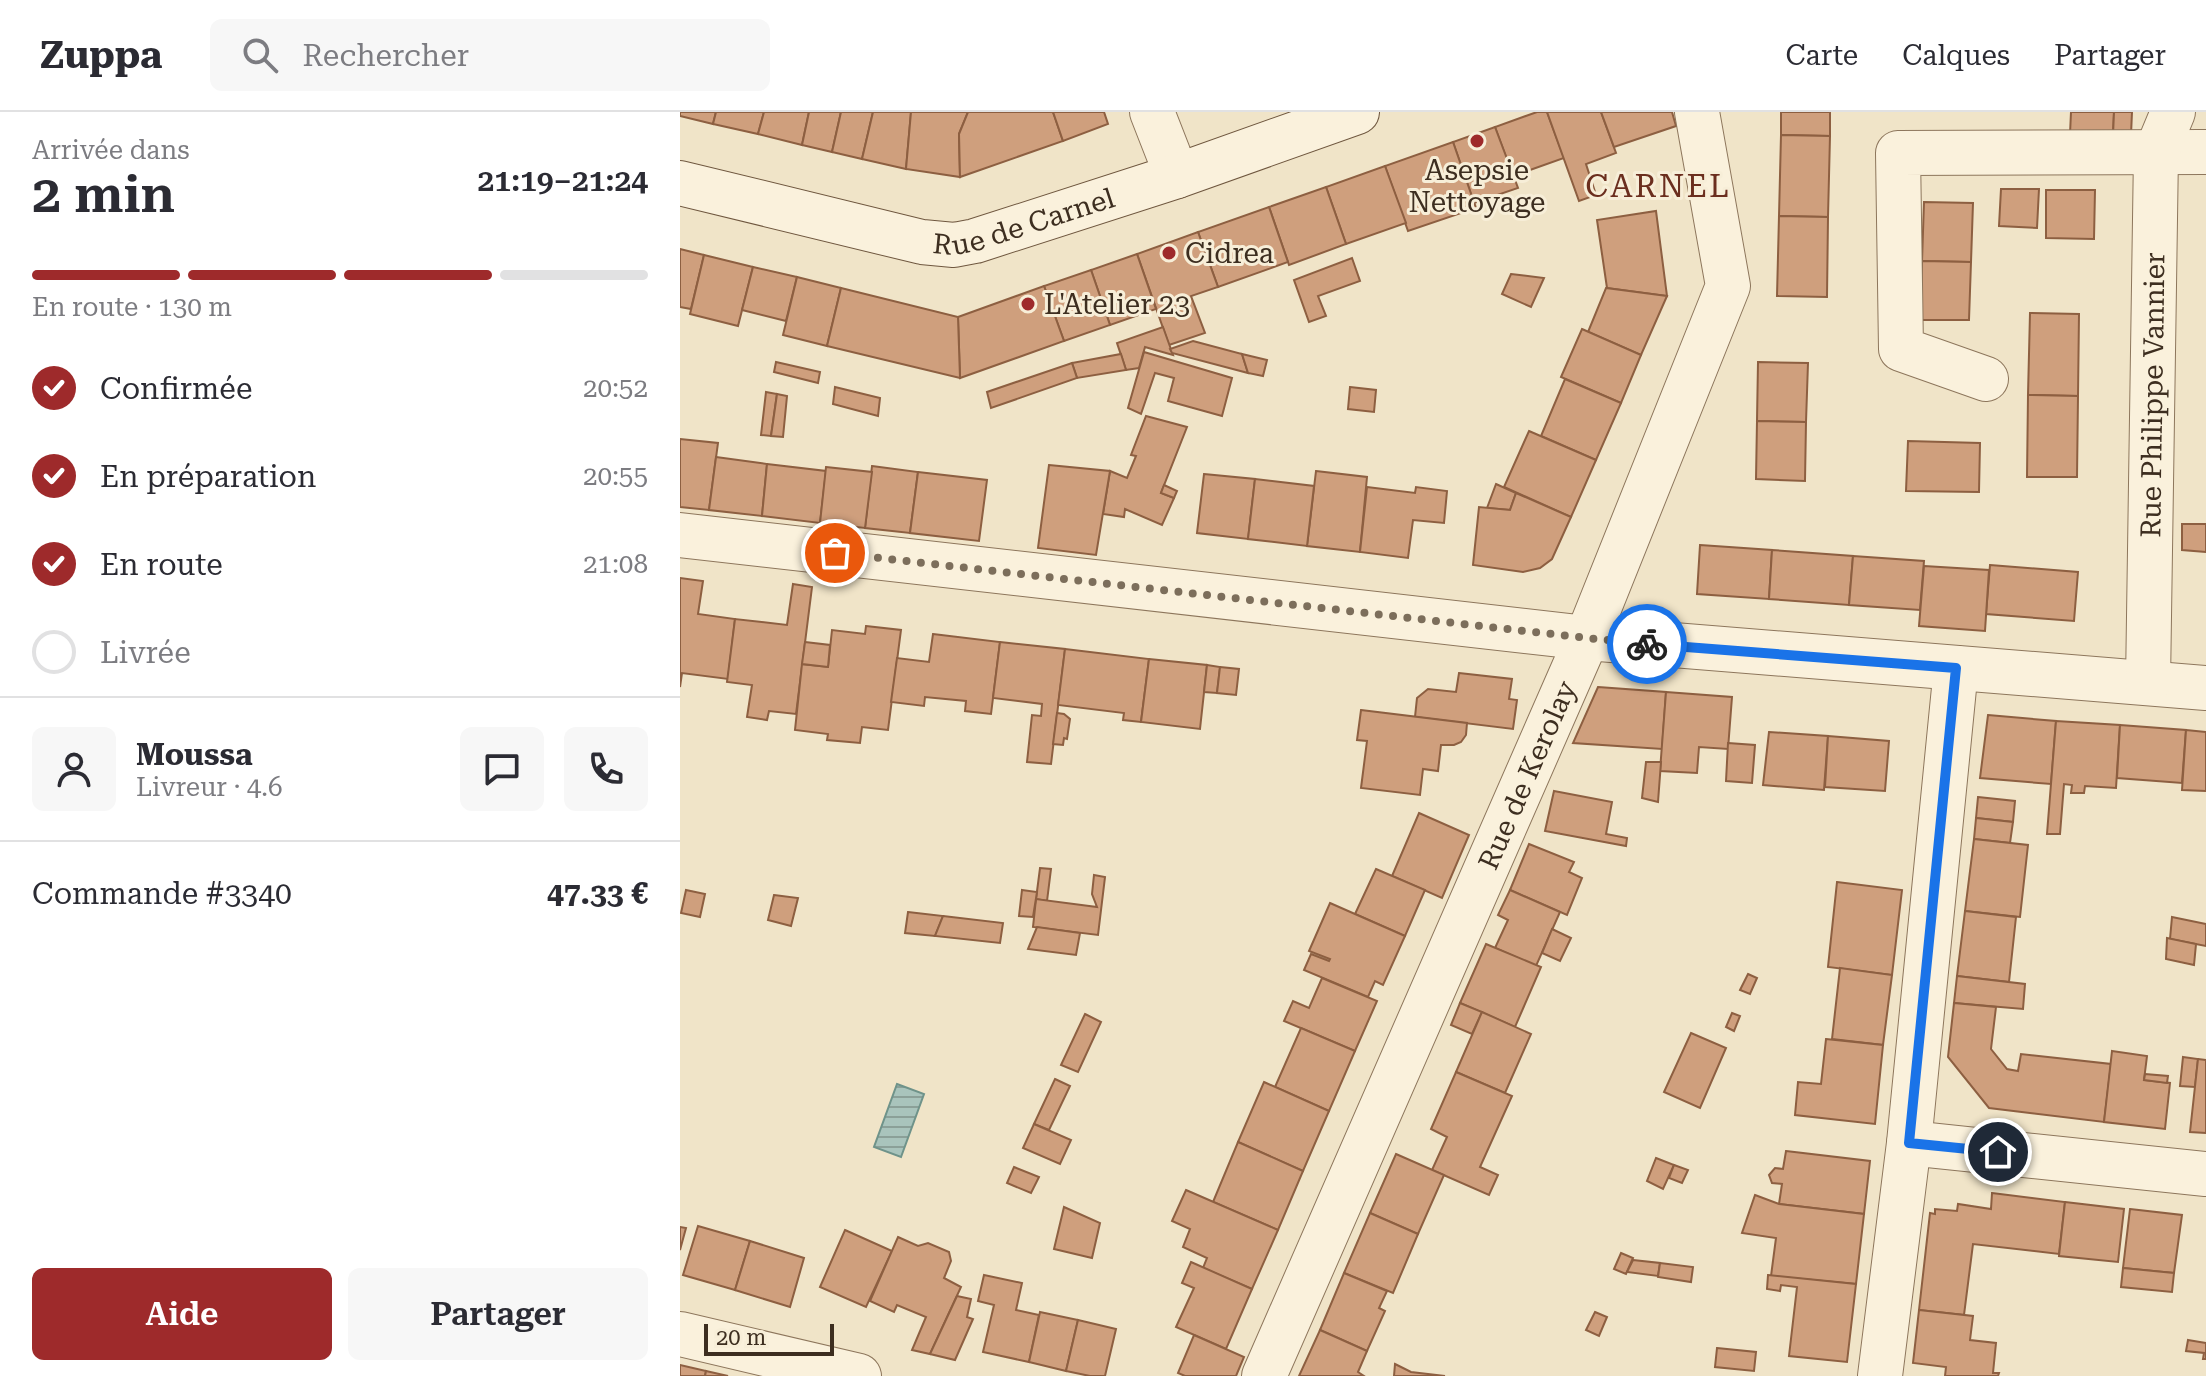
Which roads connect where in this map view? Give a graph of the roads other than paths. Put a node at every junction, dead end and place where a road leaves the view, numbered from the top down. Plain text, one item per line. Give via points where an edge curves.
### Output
1 (1152, 112) edge
2 (1357, 112) edge
3 (1697, 112) edge
4 (2173, 112) edge
5 (2206, 152) edge
6 (2156, 153) junction
7 (1177, 176) junction
8 (680, 183) edge
9 (1986, 379) dead end
10 (680, 535) edge
11 (1587, 638) junction
12 (1956, 668) junction
13 (2148, 683) junction
14 (2206, 688) edge
15 (1909, 1143) junction
16 (2206, 1174) edge
17 (680, 1334) edge
18 (859, 1376) edge
19 (1264, 1376) edge
20 (1880, 1376) edge

1 - 7 street
2 - 7 street, Rue de Carnel
3 - 11 street, Rue de Kerolay via 1728,286
4 - 6 street, Rue Philippe Vannier
5 - 6 street
6 - 9 street via 1898,153 1901,349
6 - 13 street, Rue Philippe Vannier
7 - 8 street, Rue de Carnel via 954,245 922,242
10 - 11 street
11 - 12 street
11 - 19 street, Rue de Kerolay
12 - 13 street
12 - 15 street
13 - 14 street
15 - 16 street
15 - 20 street
17 - 18 street

